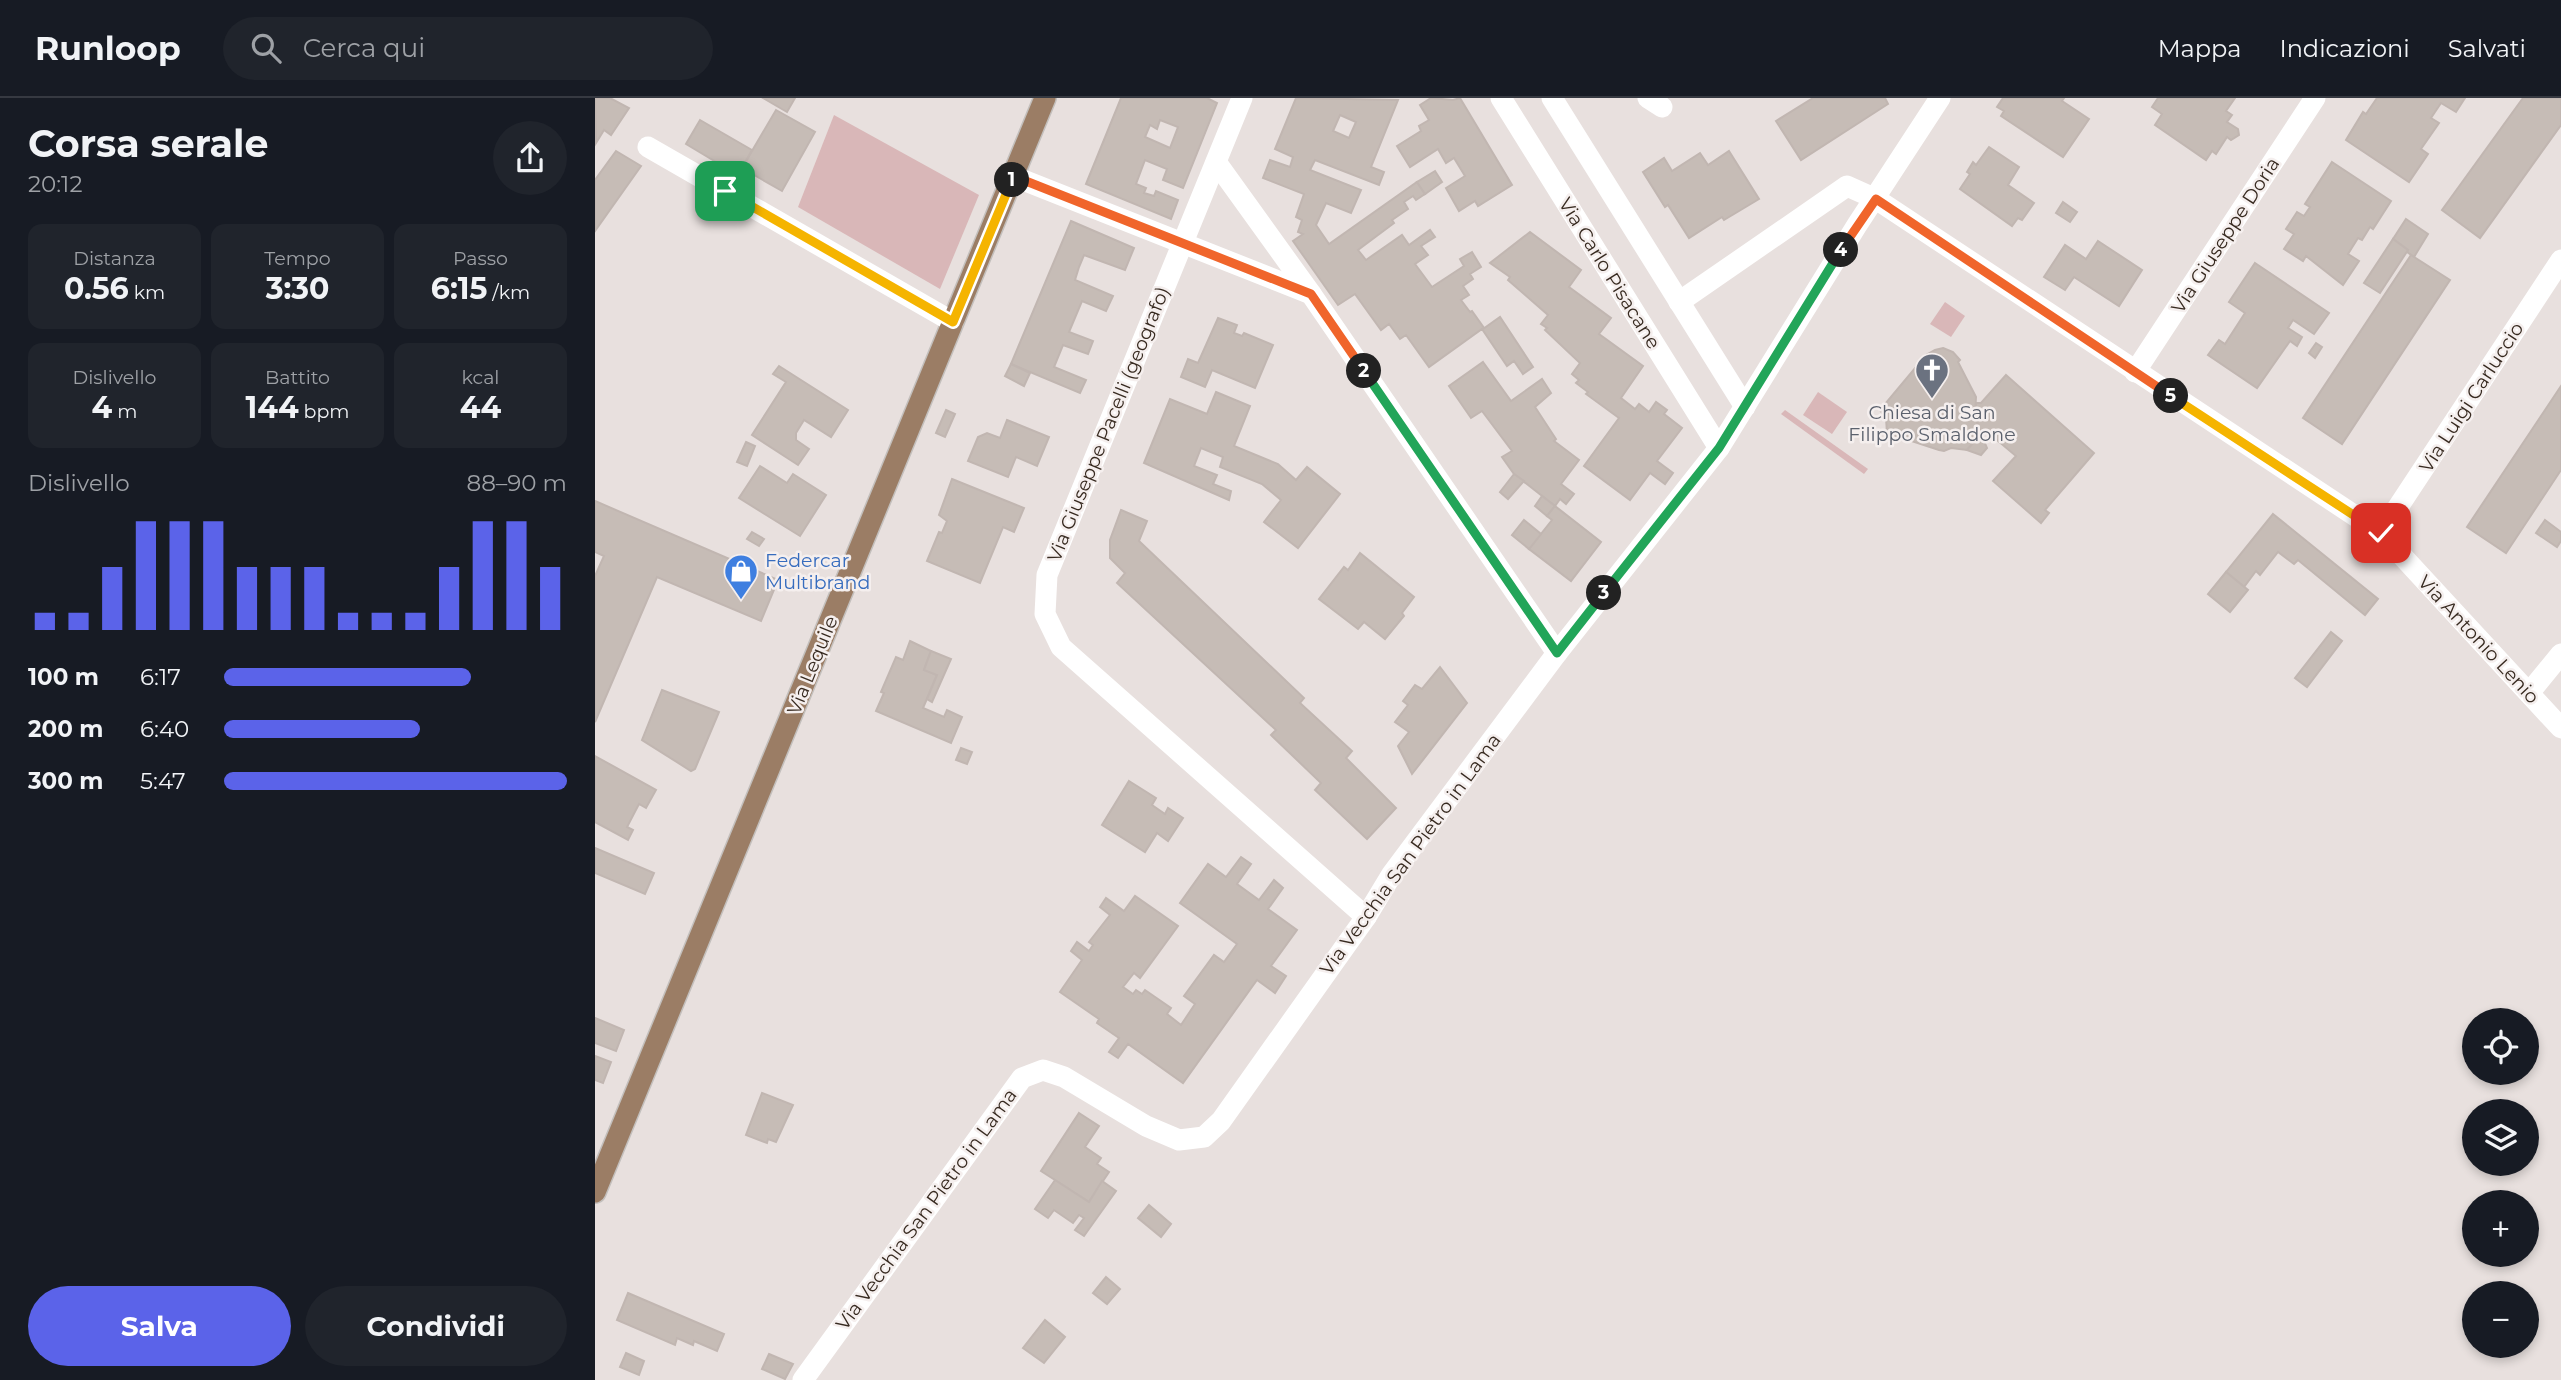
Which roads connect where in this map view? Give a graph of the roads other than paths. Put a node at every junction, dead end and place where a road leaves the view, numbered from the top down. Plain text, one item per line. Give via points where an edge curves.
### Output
1 (1045, 98) edge
2 (1242, 98) edge
3 (1500, 98) edge
4 (1552, 98) edge
5 (1940, 98) edge
6 (2315, 98) edge
7 (648, 147) dead end
8 (1216, 162) junction
9 (1013, 176) junction
10 (1876, 199) junction
11 (1182, 244) junction
12 (2561, 260) edge
13 (1311, 294) junction
14 (1679, 302) junction
15 (953, 322) junction
16 (2135, 372) junction
17 (1745, 407) junction
18 (1719, 448) junction
19 (2381, 533) junction
20 (1557, 653) junction
21 (2561, 654) edge
22 (2529, 693) junction
23 (2561, 728) edge
24 (1366, 917) junction
25 (595, 1192) edge
26 (803, 1380) edge

1 - 9 main road, Via Lequile
2 - 8 street, Via Giuseppe Pacelli (geografo)
3 - 18 street, Via Carlo Pisacane
4 - 14 street
5 - 10 street, Via Vecchia San Pietro in Lama
6 - 16 street, Via Giuseppe Doria
7 - 15 street
8 - 11 street, Via Giuseppe Pacelli (geografo)
8 - 13 street
9 - 11 street
9 - 15 main road, Via Lequile
10 - 14 street, Via Antonio Lenio via 1847,186
10 - 16 street, Via Antonio Lenio
10 - 17 street, Via Vecchia San Pietro in Lama
11 - 13 street
11 - 24 street, Via Giuseppe Pacelli (geografo) via 1047,575 1045,614 1061,647
12 - 19 street, Via Luigi Carluccio
13 - 20 street
14 - 17 street
15 - 25 main road, Via Lequile
16 - 19 street, Via Antonio Lenio
17 - 18 street, Via Vecchia San Pietro in Lama
18 - 20 street, Via Vecchia San Pietro in Lama
19 - 22 street, Via Antonio Lenio
20 - 24 street, Via Vecchia San Pietro in Lama via 1392,874
21 - 22 street
22 - 23 street, Via Antonio Lenio
24 - 26 street, Via Vecchia San Pietro in Lama via 1252,1081 1204,1137 1179,1139 1146,1126 1065,1077 1043,1070 1022,1078

